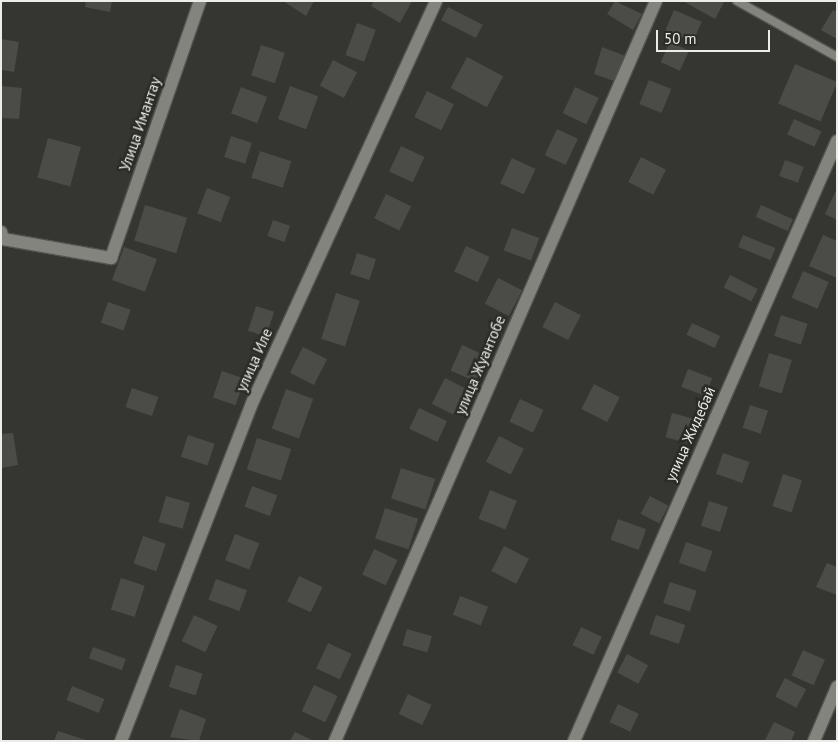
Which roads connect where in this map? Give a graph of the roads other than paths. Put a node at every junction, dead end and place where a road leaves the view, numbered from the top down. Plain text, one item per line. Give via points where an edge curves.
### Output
1 (200, 1) edge
2 (436, 1) edge
3 (656, 1) edge
4 (736, 1) edge
5 (837, 56) edge
6 (837, 141) edge
7 (1, 232) edge
8 (837, 687) edge
9 (121, 741) edge
10 (335, 741) edge
11 (574, 741) edge
12 (814, 741) edge

1 - 7 street, Улица Имантау via 111,258 3,239
2 - 9 street, улица Иле via 253,401
3 - 10 street, улица Жуантобе
4 - 5 lane
6 - 11 street, улица Жидебай
8 - 12 street

